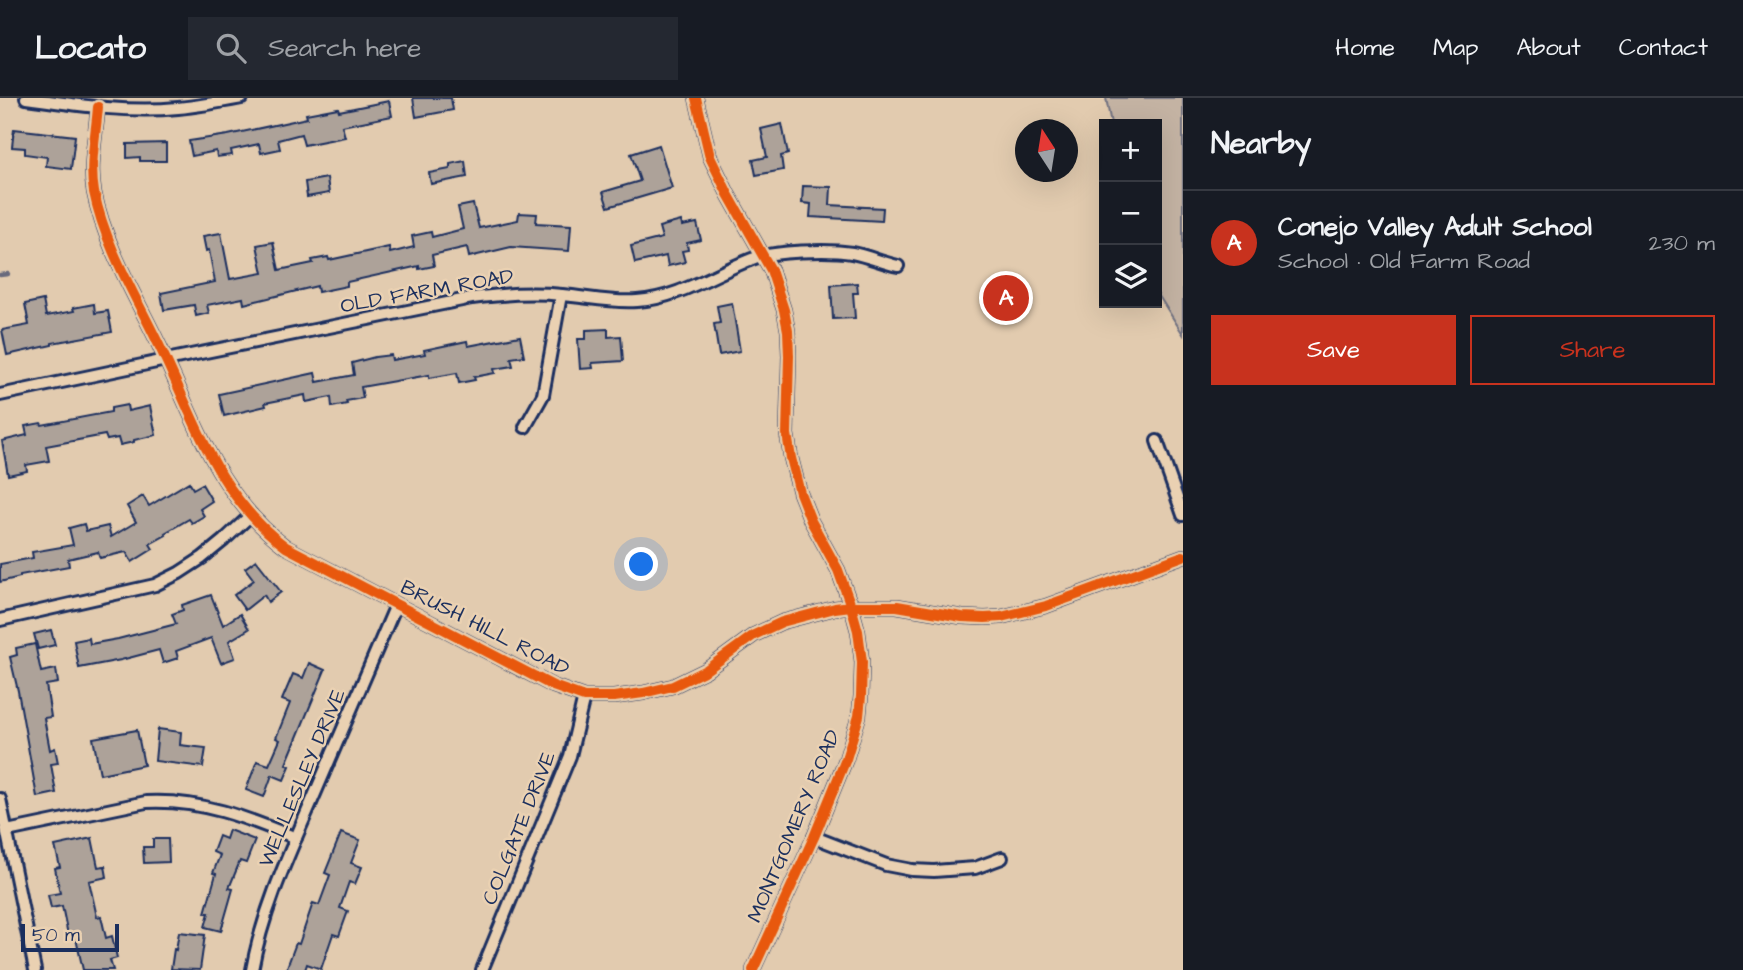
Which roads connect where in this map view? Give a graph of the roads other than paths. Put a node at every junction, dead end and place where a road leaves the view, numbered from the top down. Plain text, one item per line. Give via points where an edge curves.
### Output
1 (26, 98) edge
2 (242, 98) edge
3 (696, 98) edge
4 (221, 100) edge
5 (98, 107) junction
6 (762, 256) junction
7 (898, 266) dead end
8 (561, 295) junction
9 (166, 360) junction
10 (0, 395) edge
11 (525, 427) dead end
12 (1157, 441) dead end
13 (251, 515) junction
14 (1183, 515) edge
15 (1183, 556) edge
16 (396, 605) junction
17 (851, 606) junction
18 (0, 620) edge
19 (584, 697) junction
20 (0, 799) edge
21 (7, 831) junction
22 (296, 838) junction
23 (814, 838) junction
24 (1002, 859) dead end
25 (35, 970) edge
26 (252, 970) edge
27 (482, 970) edge
28 (753, 970) edge

1 - 5 street
2 - 4 street
3 - 6 street, MONTGOMERY ROAD via 710,157
4 - 5 street via 177,108
5 - 9 street, BRUSH HILL ROAD via 93,162 100,215
6 - 7 street, OLD FARM ROAD via 831,251
6 - 8 street, OLD FARM ROAD via 693,287 652,299 634,302
6 - 17 street, MONTGOMERY ROAD via 771,270 788,331 791,458 811,521 838,570
8 - 9 street, OLD FARM ROAD via 472,298
8 - 11 street via 543,396
9 - 10 street, OLD FARM ROAD
9 - 13 street, BRUSH HILL ROAD via 220,474
12 - 14 street
13 - 16 street, BRUSH HILL ROAD via 286,547
13 - 18 street via 202,558 155,585
15 - 17 street, BRUSH HILL ROAD via 1046,606 1001,617
16 - 19 street, BRUSH HILL ROAD via 543,681
16 - 22 street, WELLESLEY DRIVE
17 - 19 street, BRUSH HILL ROAD via 782,622 673,686
17 - 23 street, MONTGOMERY ROAD via 862,662 859,716
19 - 27 street, COLGATE DRIVE via 570,756
20 - 21 street
21 - 22 street via 165,801 221,810
21 - 25 street
22 - 26 street, WELLESLEY DRIVE
23 - 24 street via 912,870 975,867
23 - 28 street, MONTGOMERY ROAD

